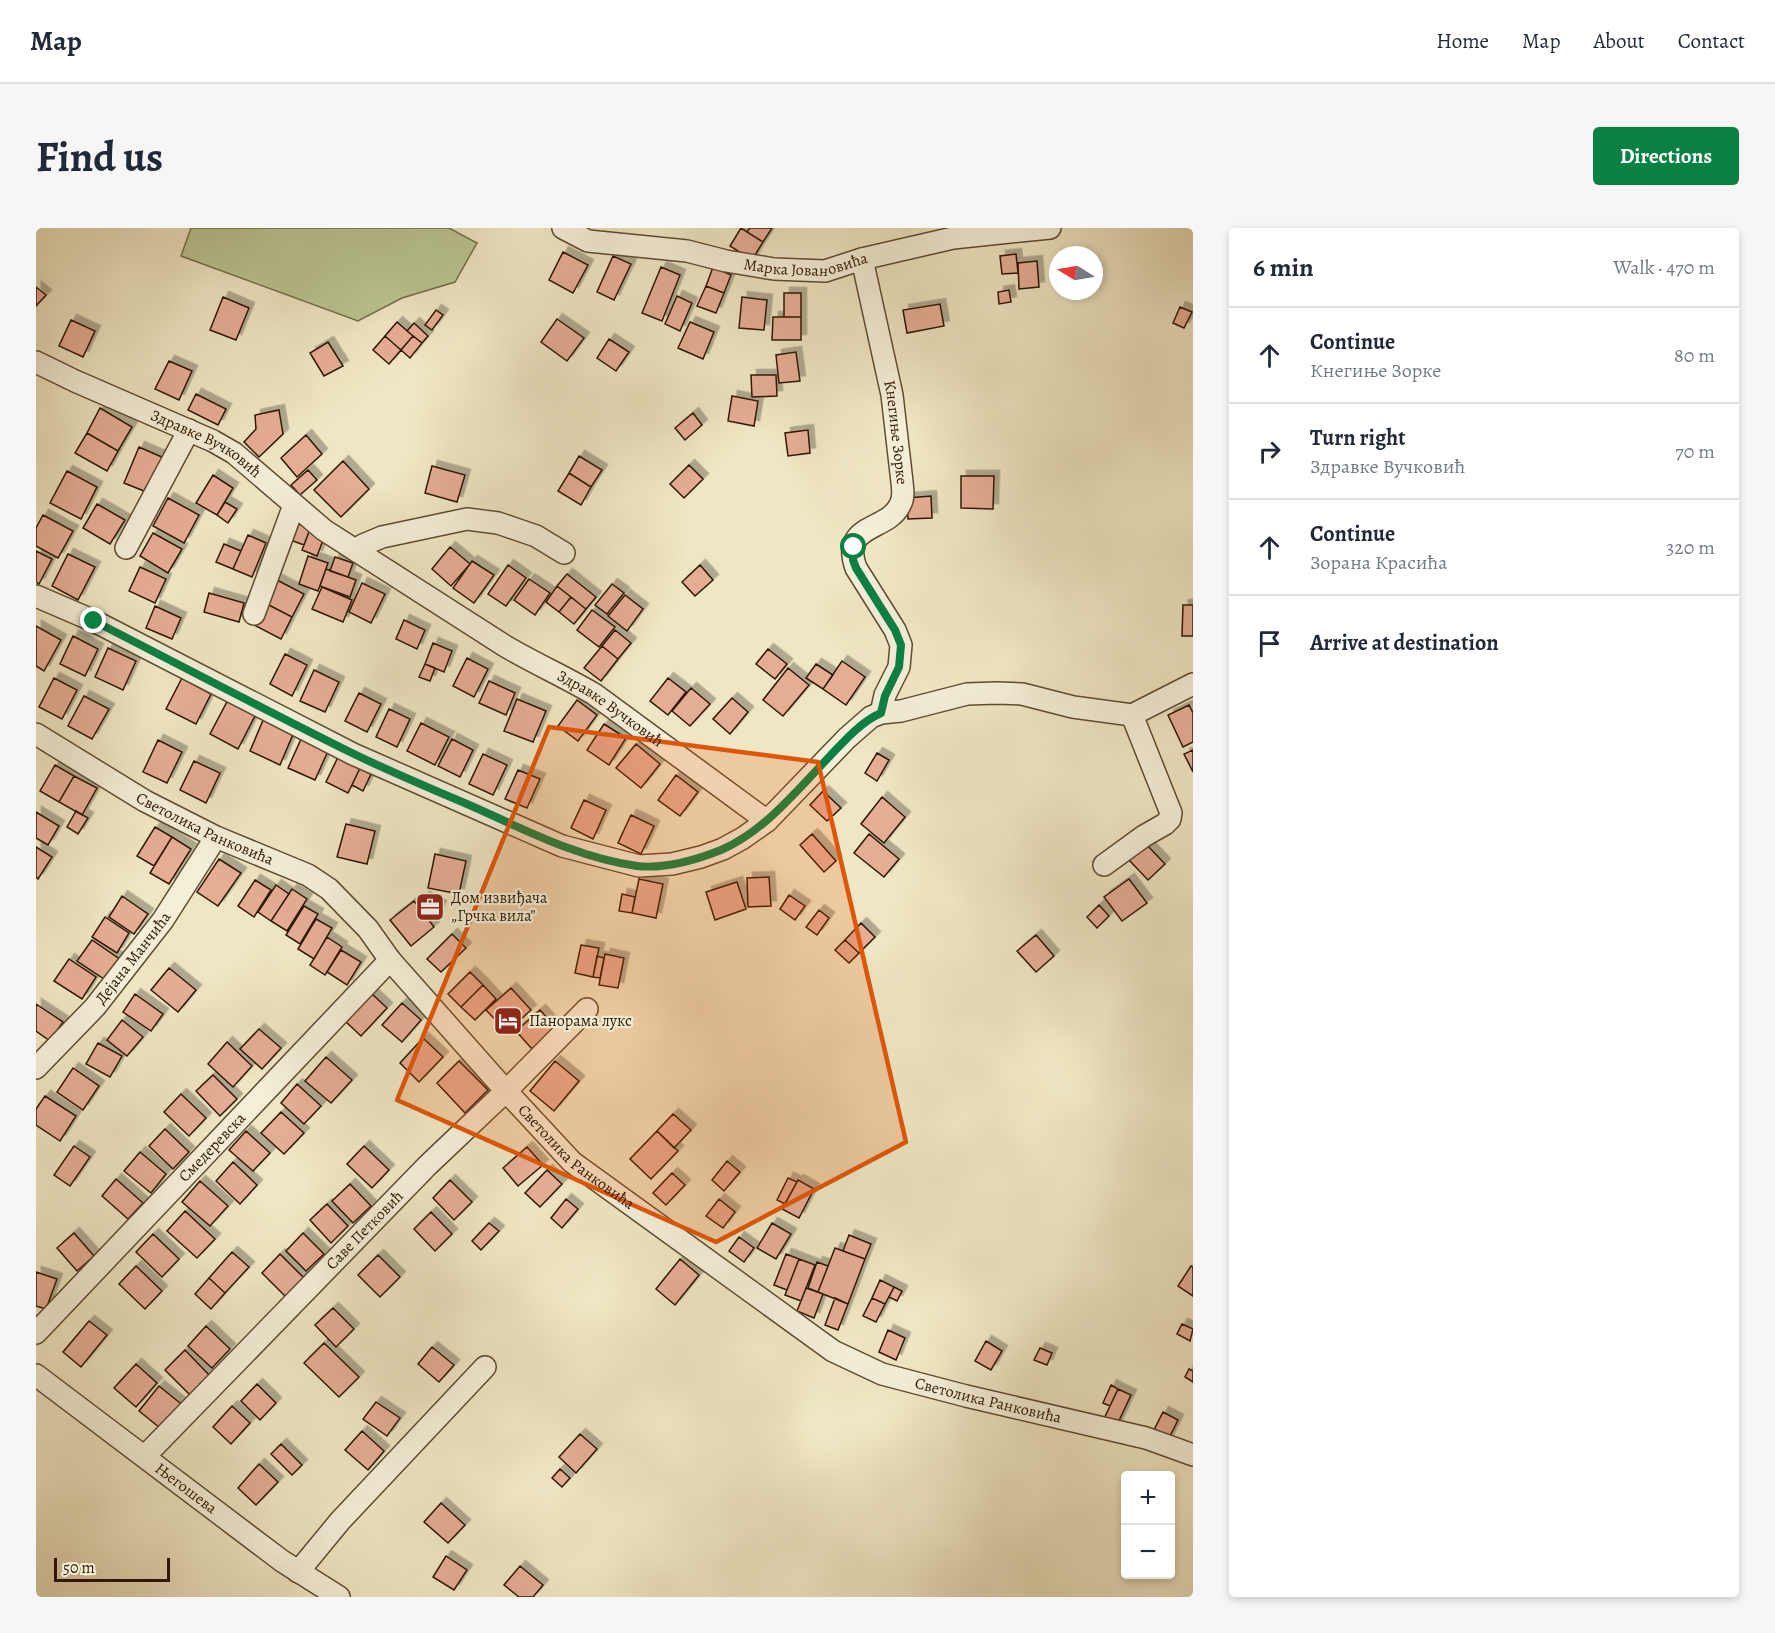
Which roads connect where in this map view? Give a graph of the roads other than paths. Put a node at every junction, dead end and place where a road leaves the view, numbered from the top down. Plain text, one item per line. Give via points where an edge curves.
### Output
1 (563, 228) edge
2 (1050, 228) edge
3 (593, 235) edge
4 (862, 259) junction
5 (36, 362) edge
6 (189, 430) junction
7 (294, 505) junction
8 (126, 548) dead end
9 (357, 551) junction
10 (564, 554) dead end
11 (36, 596) edge
12 (254, 614) dead end
13 (1193, 684) edge
14 (881, 713) junction
15 (1132, 715) junction
16 (39, 742) edge
17 (767, 821) junction
18 (216, 837) junction
19 (1104, 865) dead end
20 (390, 960) junction
21 (587, 1009) dead end
22 (36, 1068) edge
23 (506, 1091) junction
24 (36, 1333) edge
25 (486, 1368) dead end
26 (36, 1375) edge
27 (1193, 1455) edge
28 (145, 1456) junction
29 (298, 1572) junction
30 (339, 1597) edge

1 - 3 street, Марка Јовановића
2 - 4 street, Марка Јовановића via 953,238
3 - 4 street, Марка Јовановића via 774,269 825,271
4 - 14 street, Кнегиње Зорке via 892,395 903,482 903,496 895,512 858,536 854,547 856,568 901,645 899,667
5 - 6 street, Здравке Вучковић
6 - 7 street, Здравке Вучковић via 234,453
6 - 8 street
7 - 9 street, Здравке Вучковић
7 - 12 street
9 - 10 street via 382,537 466,519 498,523 536,536
9 - 17 street, Здравке Вучковић via 505,646 594,694
11 - 17 street via 94,621 353,754 562,846 639,866 672,864 723,849
13 - 15 street
14 - 15 street via 966,694 997,693 1022,694 1073,707
14 - 17 street via 847,738
15 - 19 street via 1170,819
16 - 18 street, Светолика Ранковића
18 - 20 street, Светолика Ранковића via 290,867 329,889 368,929
18 - 22 street, Дејана Манчића via 163,920 95,1007
20 - 23 street, Светолика Ранковића
20 - 24 street, Смедеревска
21 - 23 street, Саве Петковић
23 - 27 street, Светолика Ранковића via 572,1162 833,1351 882,1374 1146,1438
23 - 28 street, Саве Петковић via 428,1165
25 - 29 street via 340,1521
26 - 28 street, Његошева
28 - 29 street, Његошева
29 - 30 street, Његошева

